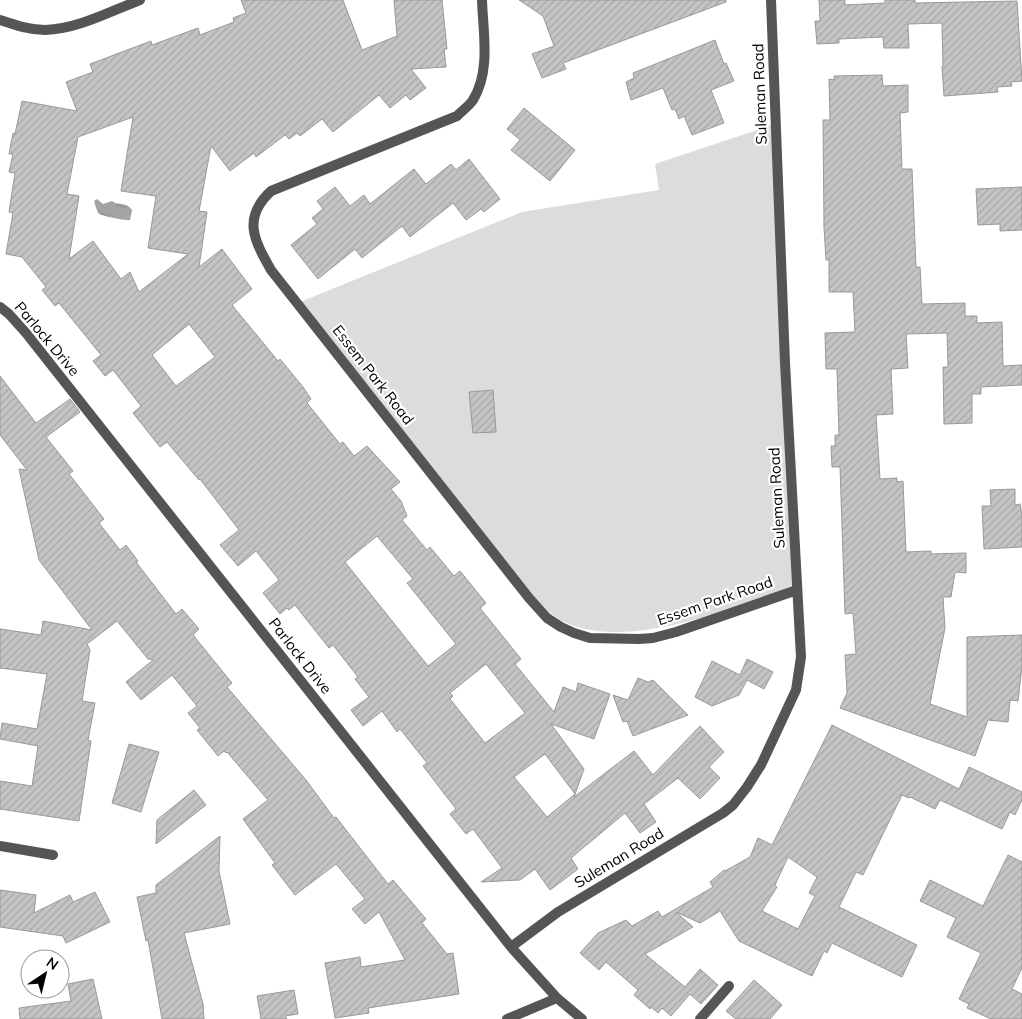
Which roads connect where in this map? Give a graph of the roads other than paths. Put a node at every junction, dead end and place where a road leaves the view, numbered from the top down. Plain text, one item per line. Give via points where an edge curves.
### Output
1 (140, 0) edge
2 (482, 0) edge
3 (771, 0) edge
4 (0, 20) edge
5 (0, 306) edge
6 (797, 590) junction
7 (0, 846) edge
8 (53, 856) dead end
9 (511, 946) junction
10 (729, 986) dead end
11 (557, 998) junction
12 (507, 1019) edge
13 (582, 1019) edge
14 (700, 1019) edge

1 - 4 street via 83,22 45,30 24,28
2 - 6 street, Essem Park Road via 484,69 472,101 456,116 270,191 253,217 259,249 271,270 529,598 547,618 561,627 590,638 653,638
3 - 6 street, Suleman Road
5 - 9 street, Parlock Drive via 26,333
6 - 9 street, Suleman Road via 801,657 796,690 761,765 734,805 558,912
7 - 8 street
9 - 11 street, Parlock Drive
10 - 14 street
11 - 12 street
11 - 13 street, Parlock Drive

